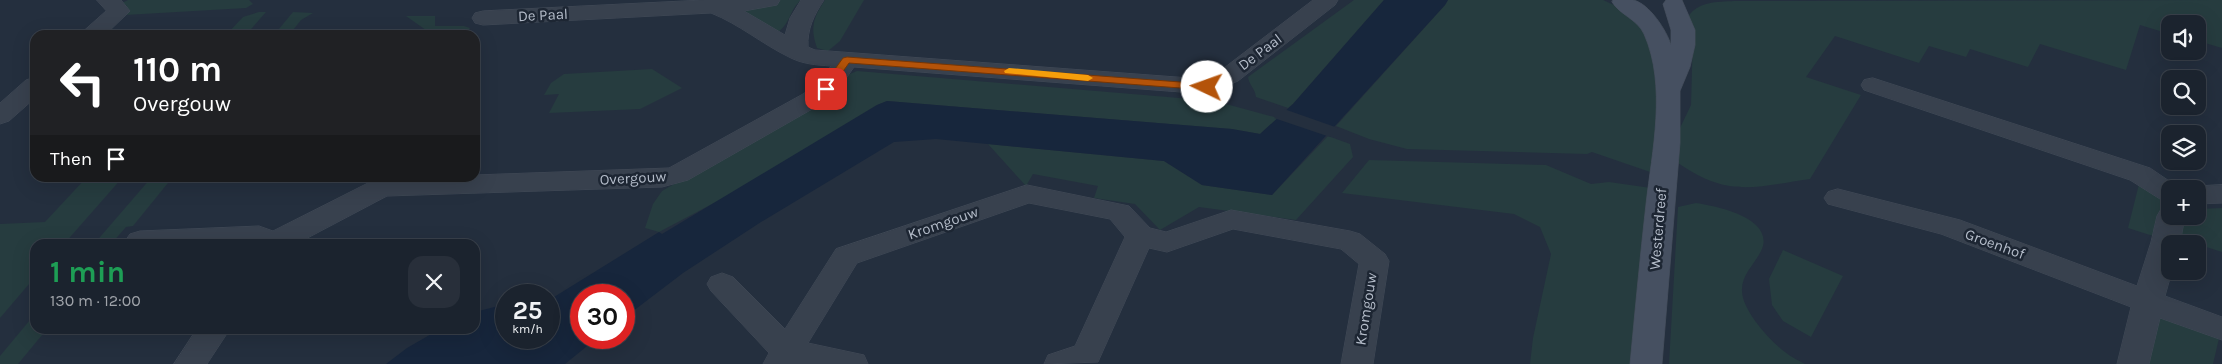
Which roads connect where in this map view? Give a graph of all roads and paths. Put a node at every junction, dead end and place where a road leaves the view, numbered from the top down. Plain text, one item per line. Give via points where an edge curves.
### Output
1 (108, 0) edge
2 (769, 0) edge
3 (813, 0) edge
4 (1327, 0) edge
5 (1619, 1) edge
6 (1671, 3) edge
7 (715, 7) junction
8 (483, 18) edge
9 (97, 30) edge
10 (798, 52) junction
11 (847, 60) junction
12 (1873, 85) dead end
13 (30, 89) edge
14 (1668, 93) junction
15 (0, 116) edge
16 (480, 181) edge
17 (385, 182) edge
18 (2161, 187) edge
19 (2222, 194) edge
20 (2206, 195) edge
21 (1838, 198) dead end
22 (2169, 225) edge
23 (1140, 236) junction
24 (188, 239) edge
25 (265, 239) edge
26 (279, 239) edge
27 (722, 284) dead end
28 (2148, 301) junction
29 (2222, 329) edge
30 (211, 334) edge
31 (783, 358) edge
32 (1080, 361) edge
33 (190, 364) edge
34 (852, 364) edge
35 (1357, 364) edge
36 (1646, 364) edge
37 (2133, 364) edge

1 - 9 street via 119,11
2 - 7 street, De Paal
3 - 10 street via 806,8 795,38
4 - 11 street, De Paal via 1229,76 1207,87
5 - 6 main road
5 - 14 main road, Westerdreef via 1638,11 1658,40
6 - 14 main road, Westerdreef via 1682,50
7 - 8 street, De Paal
7 - 10 street, De Paal via 735,13
10 - 11 street, De Paal via 811,57
11 - 16 street, Overgouw via 826,89 812,99 678,174 662,178
12 - 18 street via 2140,174
13 - 15 street
14 - 36 main road, Westerdreef
17 - 26 street, Overgouw
19 - 20 street
21 - 28 street, Groenhof via 1950,227
22 - 28 street
23 - 31 street, Kromgouw via 1119,212 1027,194 846,256
23 - 32 street
23 - 35 street, Kromgouw via 1167,242 1231,219 1350,242 1374,261
24 - 25 street, Overgouw via 259,236
27 - 31 street
28 - 29 street, Groenhof
28 - 37 street
30 - 33 street
31 - 34 street

